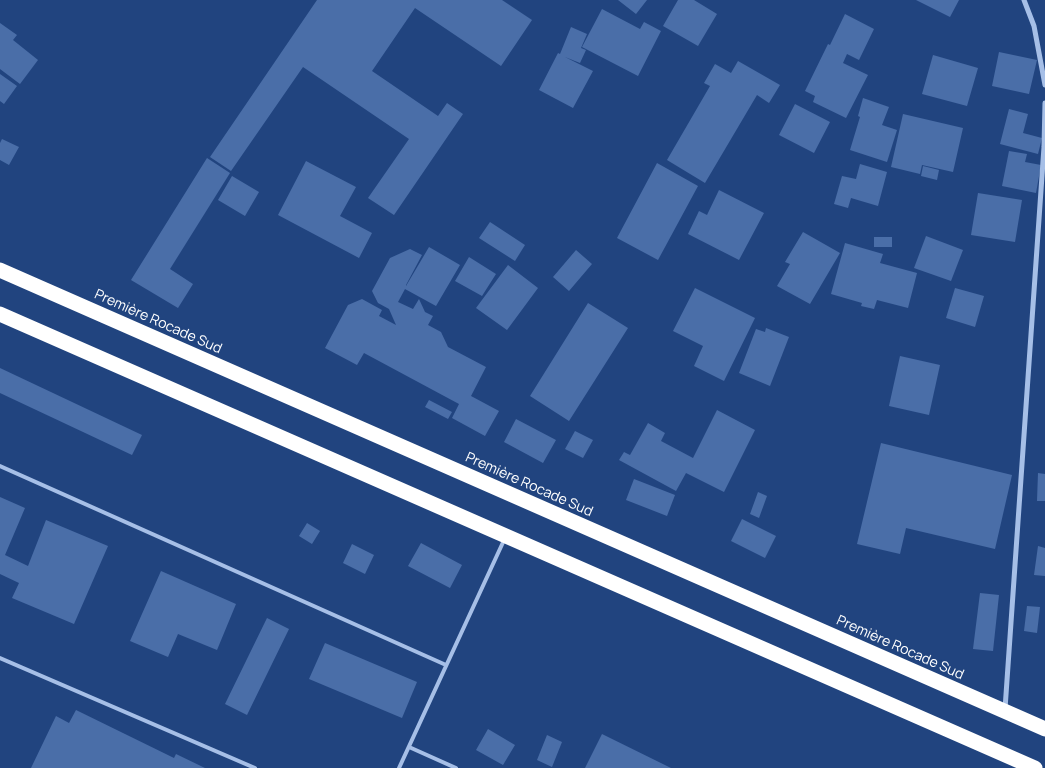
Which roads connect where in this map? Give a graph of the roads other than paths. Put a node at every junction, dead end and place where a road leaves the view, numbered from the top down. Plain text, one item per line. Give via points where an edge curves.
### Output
1 (1024, 0) edge
2 (1045, 85) edge
3 (1045, 103) edge
4 (1045, 147) edge
5 (0, 270) edge
6 (0, 314) edge
7 (0, 466) edge
8 (506, 536) junction
9 (0, 658) edge
10 (446, 665) junction
11 (1005, 712) junction
12 (1045, 729) edge
13 (409, 748) junction
14 (255, 768) edge
15 (399, 768) edge
16 (456, 768) edge
17 (1035, 768) edge

1 - 2 street via 1034,26
3 - 4 street
4 - 11 street
5 - 11 highway, Première Rocade Sud
6 - 8 highway
7 - 10 lane
8 - 10 lane
8 - 17 highway
9 - 14 lane
10 - 13 lane
11 - 12 highway, Première Rocade Sud
13 - 15 lane
13 - 16 lane

